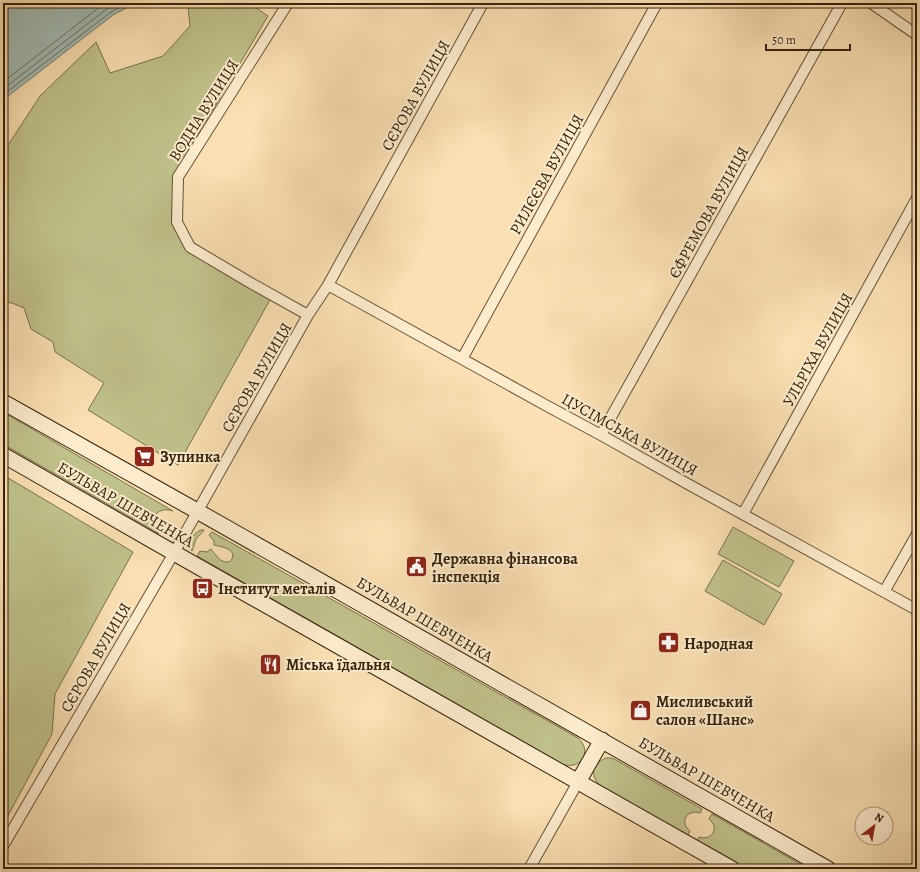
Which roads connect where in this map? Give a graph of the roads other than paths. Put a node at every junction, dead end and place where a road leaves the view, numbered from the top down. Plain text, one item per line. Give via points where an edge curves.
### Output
1 (288, 3) edge
2 (483, 3) edge
3 (657, 3) edge
4 (842, 3) edge
5 (871, 3) edge
6 (917, 35) edge
7 (917, 198) edge
8 (328, 285) junction
9 (308, 315) junction
10 (462, 359) junction
11 (3, 402) edge
12 (601, 435) junction
13 (3, 455) edge
14 (197, 511) junction
15 (743, 514) junction
16 (917, 534) edge
17 (174, 553) junction
18 (884, 592) junction
19 (917, 610) edge
20 (602, 740) junction
21 (578, 782) junction
22 (3, 846) edge
23 (529, 869) edge
24 (732, 869) edge
25 (828, 869) edge

1 - 9 street, ВОДНА ВУЛИЦЯ via 178,177 177,222 190,247
2 - 8 street, СЄРОВА ВУЛИЦЯ
3 - 10 street, РИЛЄЄВА ВУЛИЦЯ
4 - 12 street, ЄФРЕМОВА ВУЛИЦЯ
5 - 6 street
7 - 15 street, УЛЬРІХА ВУЛИЦЯ
8 - 9 street, СЄРОВА ВУЛИЦЯ
8 - 10 street, ЦУСІМСЬКА ВУЛИЦЯ
9 - 14 street, СЄРОВА ВУЛИЦЯ
10 - 12 street, ЦУСІМСЬКА ВУЛИЦЯ
11 - 14 main road, БУЛЬВАР ШЕВЧЕНКА
12 - 15 street, ЦУСІМСЬКА ВУЛИЦЯ
13 - 17 main road, БУЛЬВАР ШЕВЧЕНКА
14 - 17 street, СЄРОВА ВУЛИЦЯ
14 - 20 main road, БУЛЬВАР ШЕВЧЕНКА
15 - 18 street, ЦУСІМСЬКА ВУЛИЦЯ
16 - 18 street
17 - 21 main road, БУЛЬВАР ШЕВЧЕНКА
17 - 22 street, СЄРОВА ВУЛИЦЯ
18 - 19 street, ЦУСІМСЬКА ВУЛИЦЯ
20 - 21 main road
20 - 25 main road, БУЛЬВАР ШЕВЧЕНКА
21 - 23 street
21 - 24 main road, БУЛЬВАР ШЕВЧЕНКА

